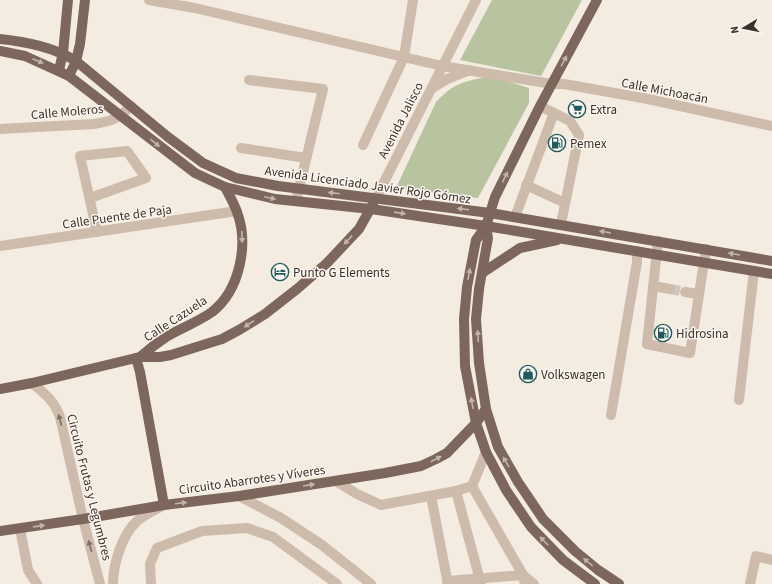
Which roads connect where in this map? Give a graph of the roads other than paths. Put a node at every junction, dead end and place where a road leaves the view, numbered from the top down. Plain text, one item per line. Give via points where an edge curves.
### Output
1 (68, 0) edge
2 (85, 0) edge
3 (149, 0) edge
4 (413, 0) edge
5 (476, 0) edge
6 (597, 0) edge
7 (0, 39) edge
8 (0, 51) edge
9 (63, 53) junction
10 (404, 57) junction
11 (76, 61) junction
12 (442, 66) junction
13 (59, 70) junction
14 (470, 70) junction
15 (69, 76) junction
16 (249, 80) dead end
17 (552, 84) junction
18 (431, 89) junction
19 (131, 106) junction
20 (540, 106) junction
21 (554, 113) junction
22 (121, 116) junction
23 (149, 122) junction
24 (772, 126) edge
25 (0, 129) edge
26 (142, 132) junction
27 (363, 145) dead end
28 (241, 148) dead end
29 (306, 158) junction
30 (526, 185) junction
31 (225, 187) junction
32 (299, 188) junction
33 (90, 198) junction
34 (376, 198) junction
35 (296, 201) junction
36 (565, 202) junction
37 (371, 209) junction
38 (237, 212) junction
39 (490, 213) junction
40 (515, 217) junction
41 (561, 224) junction
42 (486, 226) junction
43 (97, 232) junction
44 (566, 239) junction
45 (658, 241) junction
46 (0, 246) edge
47 (706, 249) junction
48 (637, 251) junction
49 (656, 254) junction
50 (772, 260) edge
51 (704, 262) junction
52 (754, 271) junction
53 (482, 273) junction
54 (772, 274) edge
55 (653, 286) junction
56 (670, 289) tunnel mouth
57 (684, 292) tunnel mouth
58 (699, 294) junction
59 (138, 357) junction
60 (160, 357) joint
61 (32, 383) junction
62 (0, 389) edge
63 (739, 400) dead end
64 (486, 408) junction
65 (611, 415) dead end
66 (476, 423) junction
67 (486, 452) junction
68 (336, 481) junction
69 (472, 486) junction
70 (456, 491) junction
71 (239, 496) junction
72 (431, 496) junction
73 (164, 505) junction
74 (83, 519) junction
75 (20, 528) junction
76 (0, 531) edge
77 (772, 560) edge
78 (510, 580) edge
79 (524, 580) edge
80 (480, 581) edge
81 (496, 581) edge
82 (465, 582) edge
83 (612, 582) edge
84 (447, 583) edge
85 (37, 584) edge
86 (100, 584) edge
87 (113, 584) edge
88 (151, 584) edge
89 (337, 584) edge
90 (371, 584) edge
91 (534, 584) edge
92 (595, 584) edge
93 (750, 584) edge

1 - 9 main road
2 - 11 main road
3 - 10 street, Calle Michoacán via 195,8
4 - 10 street
5 - 12 street, Avenida Jalisco
17 -> 6 main road
7 - 9 main road, Avenida Licenciado Javier Rojo Gómez via 27,42
8 -> 13 main road, Avenida Licenciado Javier Rojo Gómez via 25,56
9 - 11 main road, Avenida Licenciado Javier Rojo Gómez
9 - 13 main road
10 - 12 street, Calle Michoacán
10 - 27 street
11 - 15 main road
11 - 19 main road, Avenida Licenciado Javier Rojo Gómez
12 - 14 street, Calle Michoacán
12 - 18 street, Avenida Jalisco
13 - 15 main road, Avenida Licenciado Javier Rojo Gómez
14 - 17 street, Calle Michoacán
14 - 18 street
15 - 22 main road, Avenida Licenciado Javier Rojo Gómez
16 - 29 street via 323,89
17 - 20 main road
17 - 24 street, Calle Michoacán via 648,99
18 - 34 street, Avenida Jalisco
19 - 22 street, Calle Moleros
19 - 23 main road, Avenida Licenciado Javier Rojo Gómez
20 - 21 street
39 -> 20 main road via 495,197
21 - 30 street
21 - 36 street via 570,121 579,135
22 - 25 street, Calle Moleros via 108,122 94,124
22 - 26 main road, Avenida Licenciado Javier Rojo Gómez
23 - 26 main road
23 - 32 main road, Avenida Licenciado Javier Rojo Gómez via 203,163 236,178
26 -> 31 main road, Avenida Licenciado Javier Rojo Gómez via 195,173
28 - 29 street
29 - 32 street
30 - 36 street
30 - 40 street
31 -> 35 main road, Avenida Licenciado Javier Rojo Gómez via 275,199
31 - 38 main road, Calle Cazuela
34 -> 32 main road, Avenida Licenciado Javier Rojo Gómez
32 - 35 street
33 - 33 street via 80,156 127,151 146,178
33 - 43 street
34 - 37 main road, Avenida Jalisco
39 -> 34 main road, Avenida Licenciado Javier Rojo Gómez
35 - 37 main road, Avenida Licenciado Javier Rojo Gómez
36 - 41 street
37 -> 42 main road, Avenida Licenciado Javier Rojo Gómez
37 -> 60 main road, Avenida Jalisco via 359,229 327,263 265,314 222,339
38 - 43 street, Calle Puente de Paja
38 -> 59 main road, Calle Cazuela via 242,232 242,252 236,275 226,296 212,311 166,337
39 - 40 main road, Avenida Licenciado Javier Rojo Gómez
39 - 42 main road
40 - 41 main road, Avenida Licenciado Javier Rojo Gómez
45 -> 41 main road, Avenida Licenciado Javier Rojo Gómez
42 - 44 main road, Avenida Licenciado Javier Rojo Gómez
42 - 53 main road via 488,238
66 -> 42 main road via 465,366 464,319 476,240
43 - 46 street, Calle Puente de Paja
44 - 48 main road, Avenida Licenciado Javier Rojo Gómez
44 - 53 main road via 520,248
45 - 47 main road, Avenida Licenciado Javier Rojo Gómez
45 - 49 street
50 -> 47 main road, Avenida Licenciado Javier Rojo Gómez
47 - 51 street
48 - 49 main road, Avenida Licenciado Javier Rojo Gómez
48 - 65 street
49 - 51 main road, Avenida Licenciado Javier Rojo Gómez
49 - 55 street
51 - 52 main road, Avenida Licenciado Javier Rojo Gómez
51 - 58 street
52 - 54 main road, Avenida Licenciado Javier Rojo Gómez
52 - 63 street
64 -> 53 main road via 476,319
55 - 56 street
55 - 58 street via 648,344 690,353
57 - 58 street
59 - 60 main road, Calle Cazuela
59 - 61 main road, Calle Cazuela
59 - 73 main road
61 - 62 main road, Calle Cazuela
74 -> 61 street, Circuito Frutas y Legumbres via 60,417 50,398
64 - 66 main road, Circuito Abarrotes y Víveres
83 -> 64 main road via 575,551 543,519 498,447
66 - 67 main road
68 -> 66 main road, Circuito Abarrotes y Víveres via 421,466 436,460 447,453
67 - 69 street
92 -> 67 main road via 563,560 531,527 506,490
71 -> 68 main road, Circuito Abarrotes y Víveres
68 - 72 street via 381,505
69 - 70 street
69 - 79 street
70 - 72 street
70 - 80 street
73 -> 71 main road, Circuito Abarrotes y Víveres
71 - 90 street via 282,518 322,545
72 - 84 street
73 - 74 main road, Circuito Abarrotes y Víveres
73 - 87 street via 137,522 122,541
75 -> 74 main road, Circuito Abarrotes y Víveres
86 -> 74 street, Circuito Frutas y Legumbres
75 - 76 main road, Circuito Abarrotes y Víveres
75 - 85 street via 28,570
77 - 93 street via 756,556
78 - 79 street
78 - 81 street
79 - 91 street
80 - 81 street
80 - 82 street
82 - 84 street
88 - 89 street via 150,564 157,548 202,530 247,528 273,537

